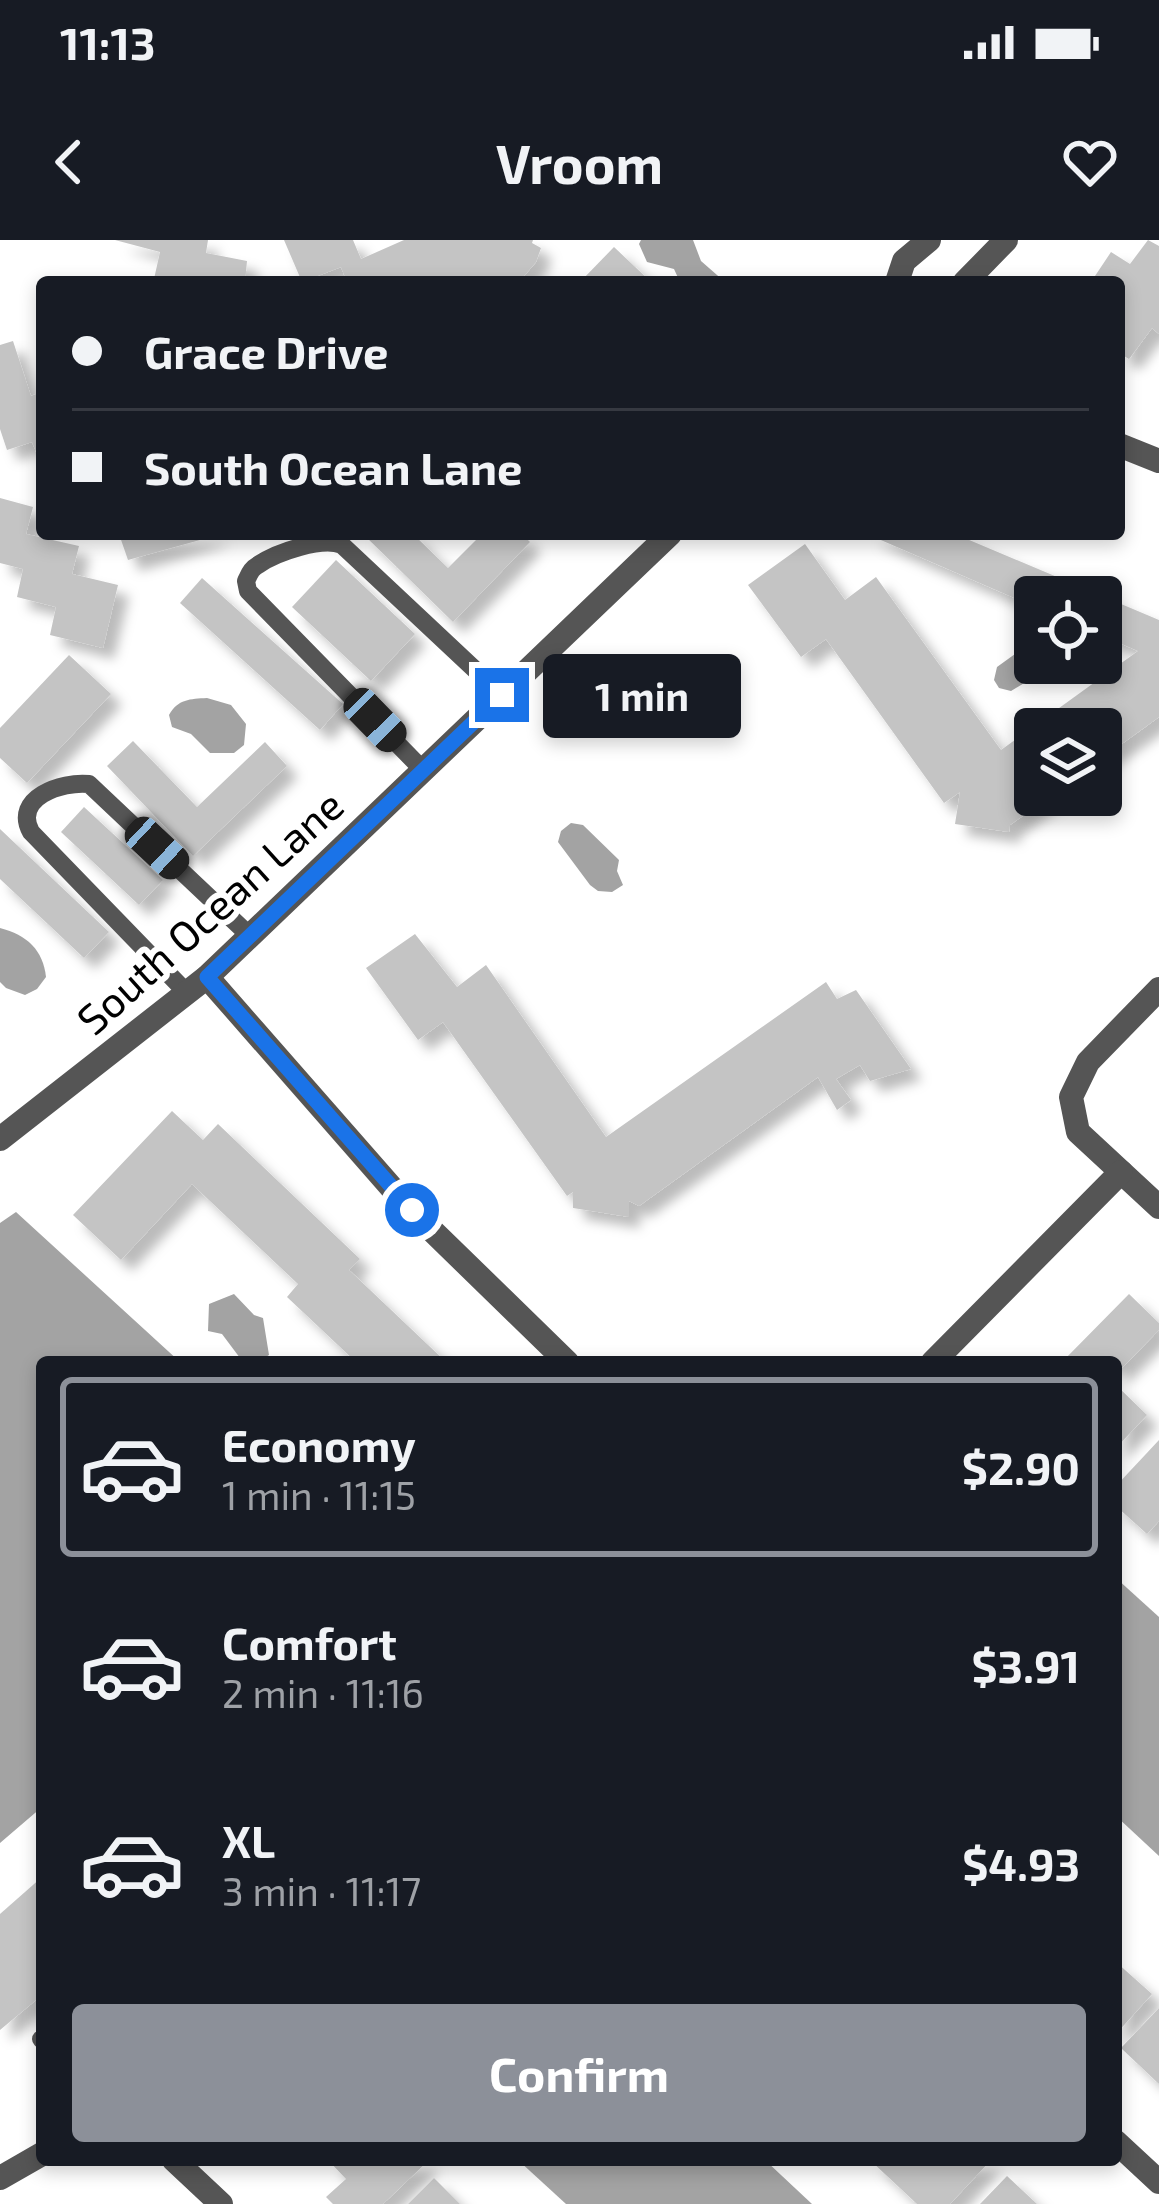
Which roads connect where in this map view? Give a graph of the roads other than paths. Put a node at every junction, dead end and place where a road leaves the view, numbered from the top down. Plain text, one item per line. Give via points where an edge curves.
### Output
1 (929, 240) edge
2 (1006, 240) edge
3 (900, 276) edge
4 (971, 276) edge
5 (1125, 447) edge
6 (1159, 461) edge
7 (658, 540) edge
8 (502, 695) junction
9 (423, 770) junction
10 (250, 936) junction
11 (197, 985) junction
12 (1159, 989) edge
13 (0, 1139) edge
14 (1121, 1172) junction
15 (1159, 1207) edge
16 (560, 1356) edge
17 (939, 1356) edge
18 (1122, 2148) edge
19 (36, 2157) edge
20 (180, 2166) edge
21 (0, 2177) edge
22 (1159, 2182) edge
23 (221, 2204) edge

1 - 3 street
2 - 4 street
5 - 6 street
7 - 8 street, South Ocean Lane
8 - 9 street, South Ocean Lane
8 - 9 lane via 342,545 309,544 256,565 248,591
9 - 10 street, South Ocean Lane
10 - 11 street, South Ocean Lane
10 - 11 lane via 88,784 72,782 33,800 25,822 31,832
11 - 13 street, South Ocean Lane
11 - 16 street
12 - 14 street via 1088,1062 1071,1097 1078,1132
14 - 15 street
14 - 17 street
18 - 22 street
19 - 21 street
20 - 23 street

